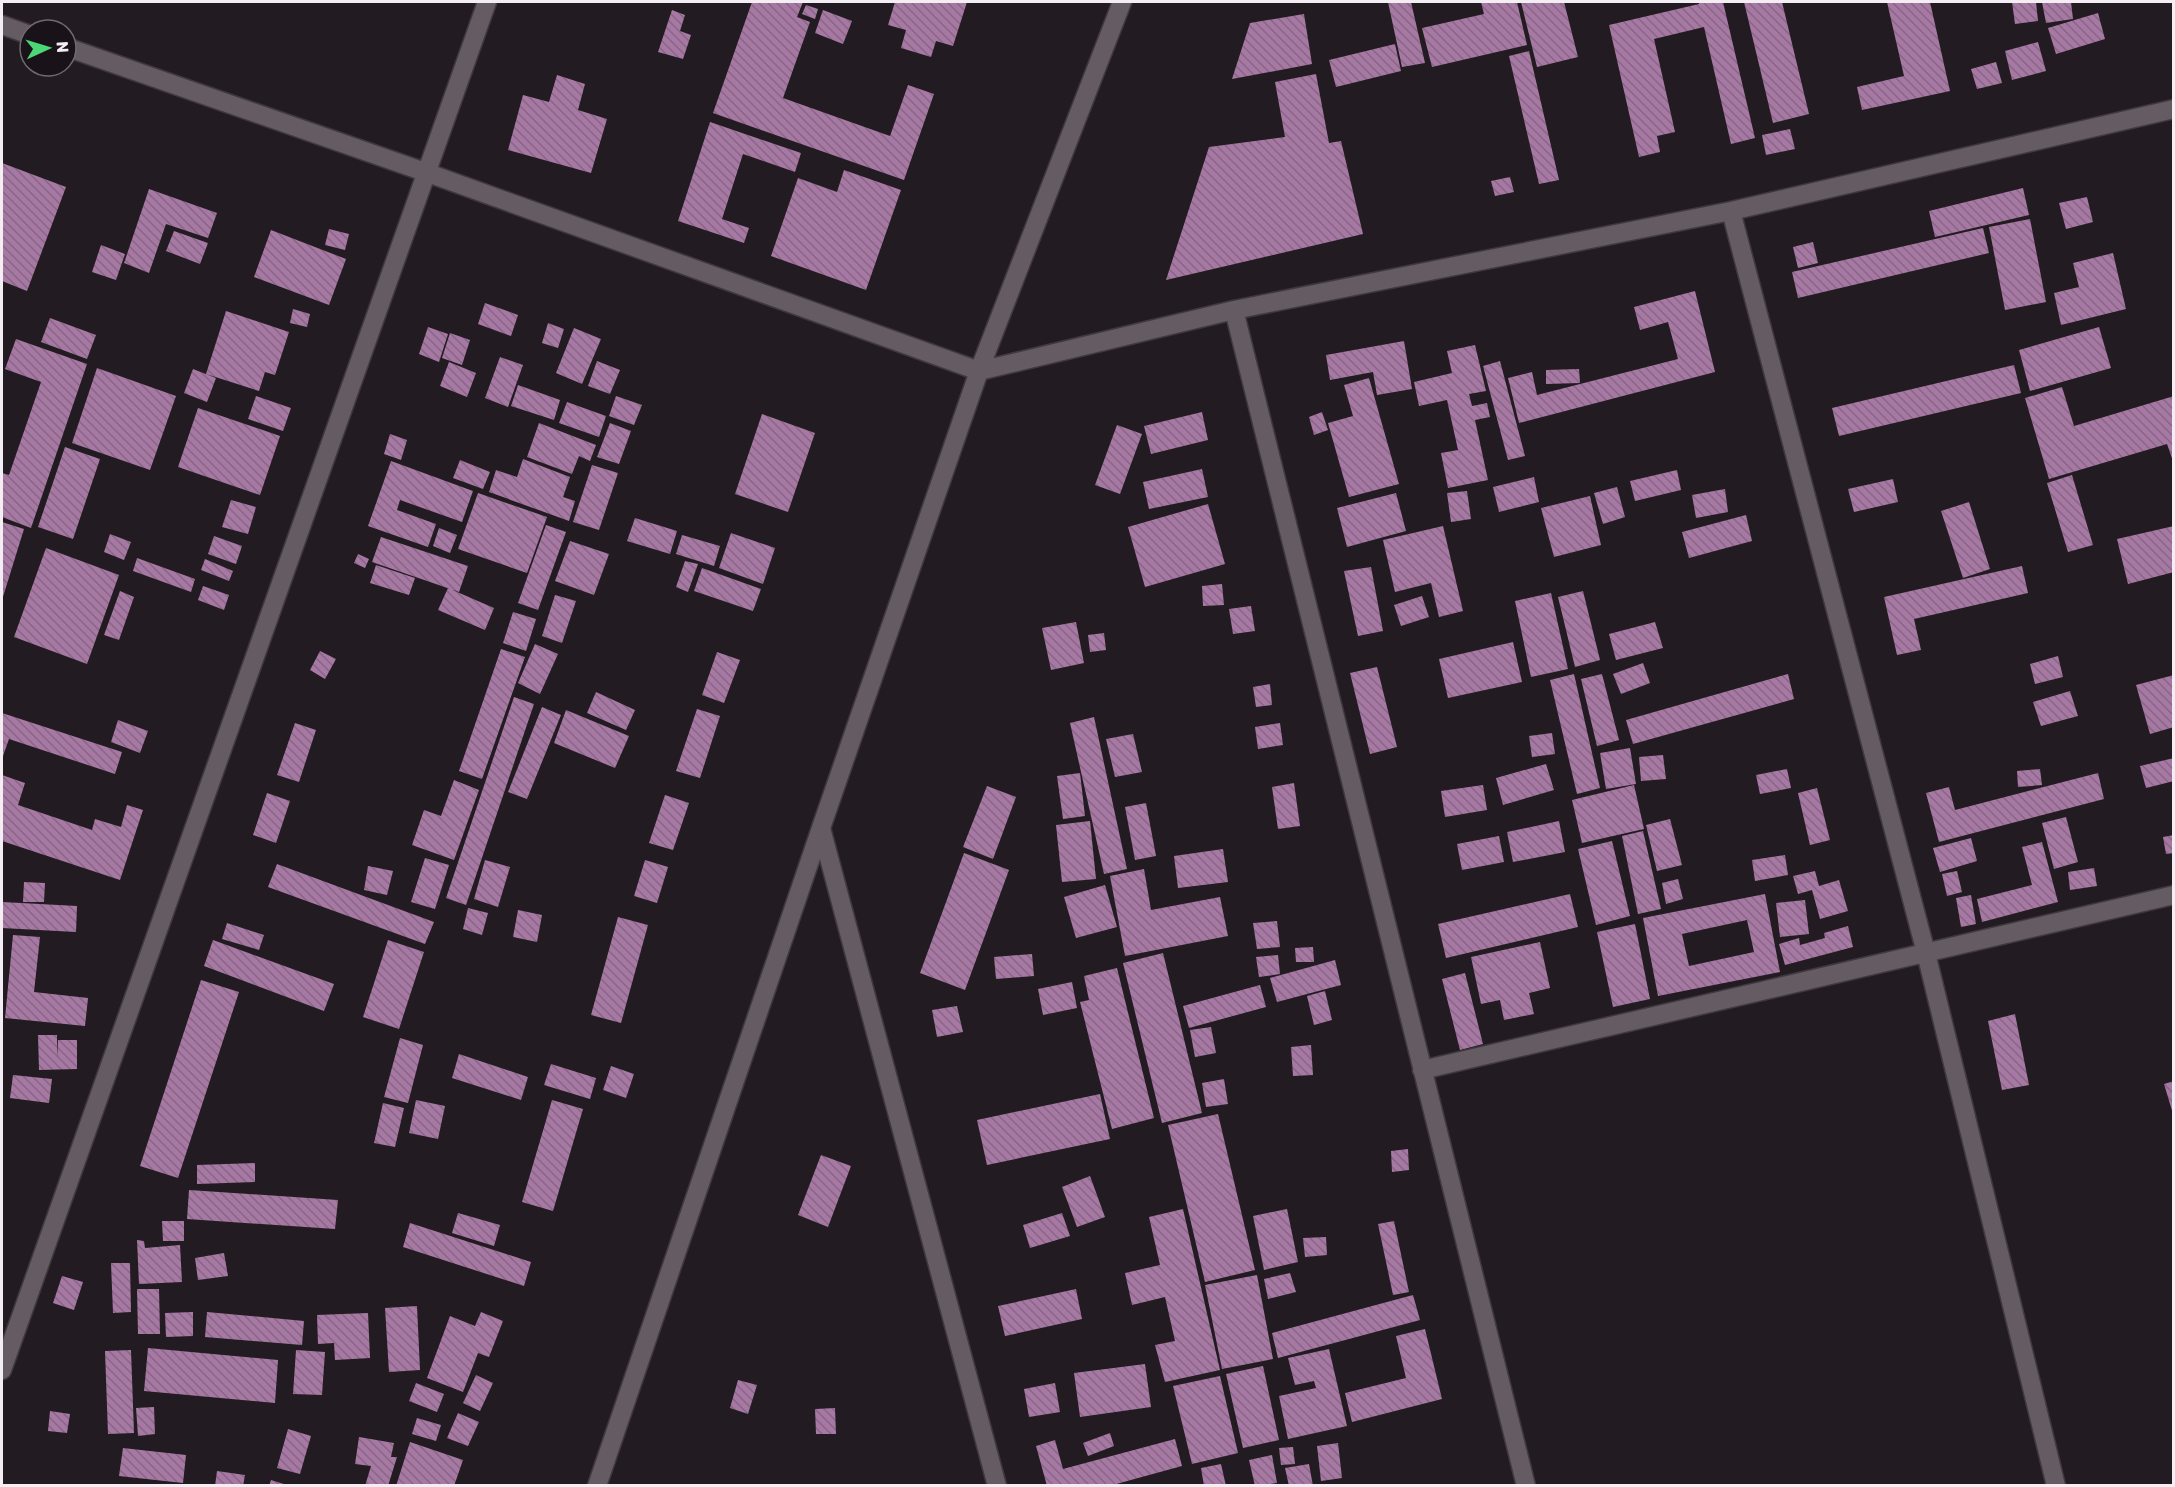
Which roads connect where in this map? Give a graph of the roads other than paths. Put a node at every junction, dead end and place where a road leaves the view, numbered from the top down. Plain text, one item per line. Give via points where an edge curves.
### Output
1 (487, 2) edge
2 (1122, 2) edge
3 (2, 25) edge
4 (18, 31) edge
5 (78, 51) edge
6 (2174, 109) edge
7 (425, 172) junction
8 (1731, 211) junction
9 (1234, 310) junction
10 (979, 371) junction
11 (821, 828) junction
12 (2174, 895) edge
13 (1926, 953) junction
14 (1422, 1070) junction
15 (2, 1370) edge
16 (597, 1485) edge
17 (997, 1485) edge
18 (1526, 1485) edge
19 (2056, 1485) edge

1 - 7 street
2 - 10 street
3 - 4 street
5 - 7 street
6 - 8 street
7 - 10 street
7 - 15 street
8 - 9 street
8 - 13 street
9 - 10 street
9 - 14 street
10 - 11 street
11 - 16 street
11 - 17 street
12 - 13 street
13 - 14 street
13 - 19 street
14 - 18 street

